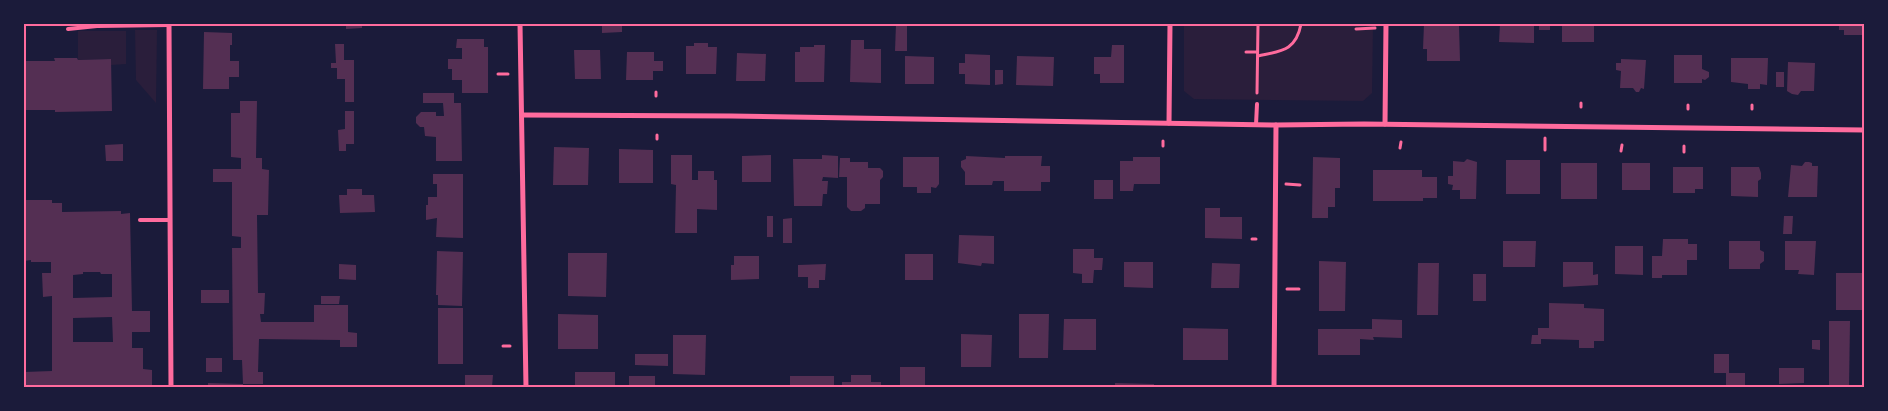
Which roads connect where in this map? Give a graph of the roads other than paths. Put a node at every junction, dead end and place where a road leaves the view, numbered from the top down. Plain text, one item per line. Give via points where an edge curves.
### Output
1 (169, 24) edge
2 (520, 24) edge
3 (1170, 24) edge
4 (1386, 25) edge
5 (68, 29) dead end
6 (1257, 104) road end
7 (522, 115) junction
8 (1169, 122) junction
9 (1385, 124) junction
10 (1256, 125) junction
11 (1276, 125) junction
12 (1864, 130) edge
13 (140, 220) dead end
14 (170, 220) junction
15 (171, 387) edge
16 (526, 387) edge
17 (1274, 387) edge

1 - 5 lane
1 - 14 street
2 - 7 street
3 - 8 street
4 - 9 street
6 - 10 lane
7 - 8 street
7 - 16 street
8 - 10 street
9 - 11 street
9 - 12 street
10 - 11 street
11 - 17 street
13 - 14 lane
14 - 15 street

